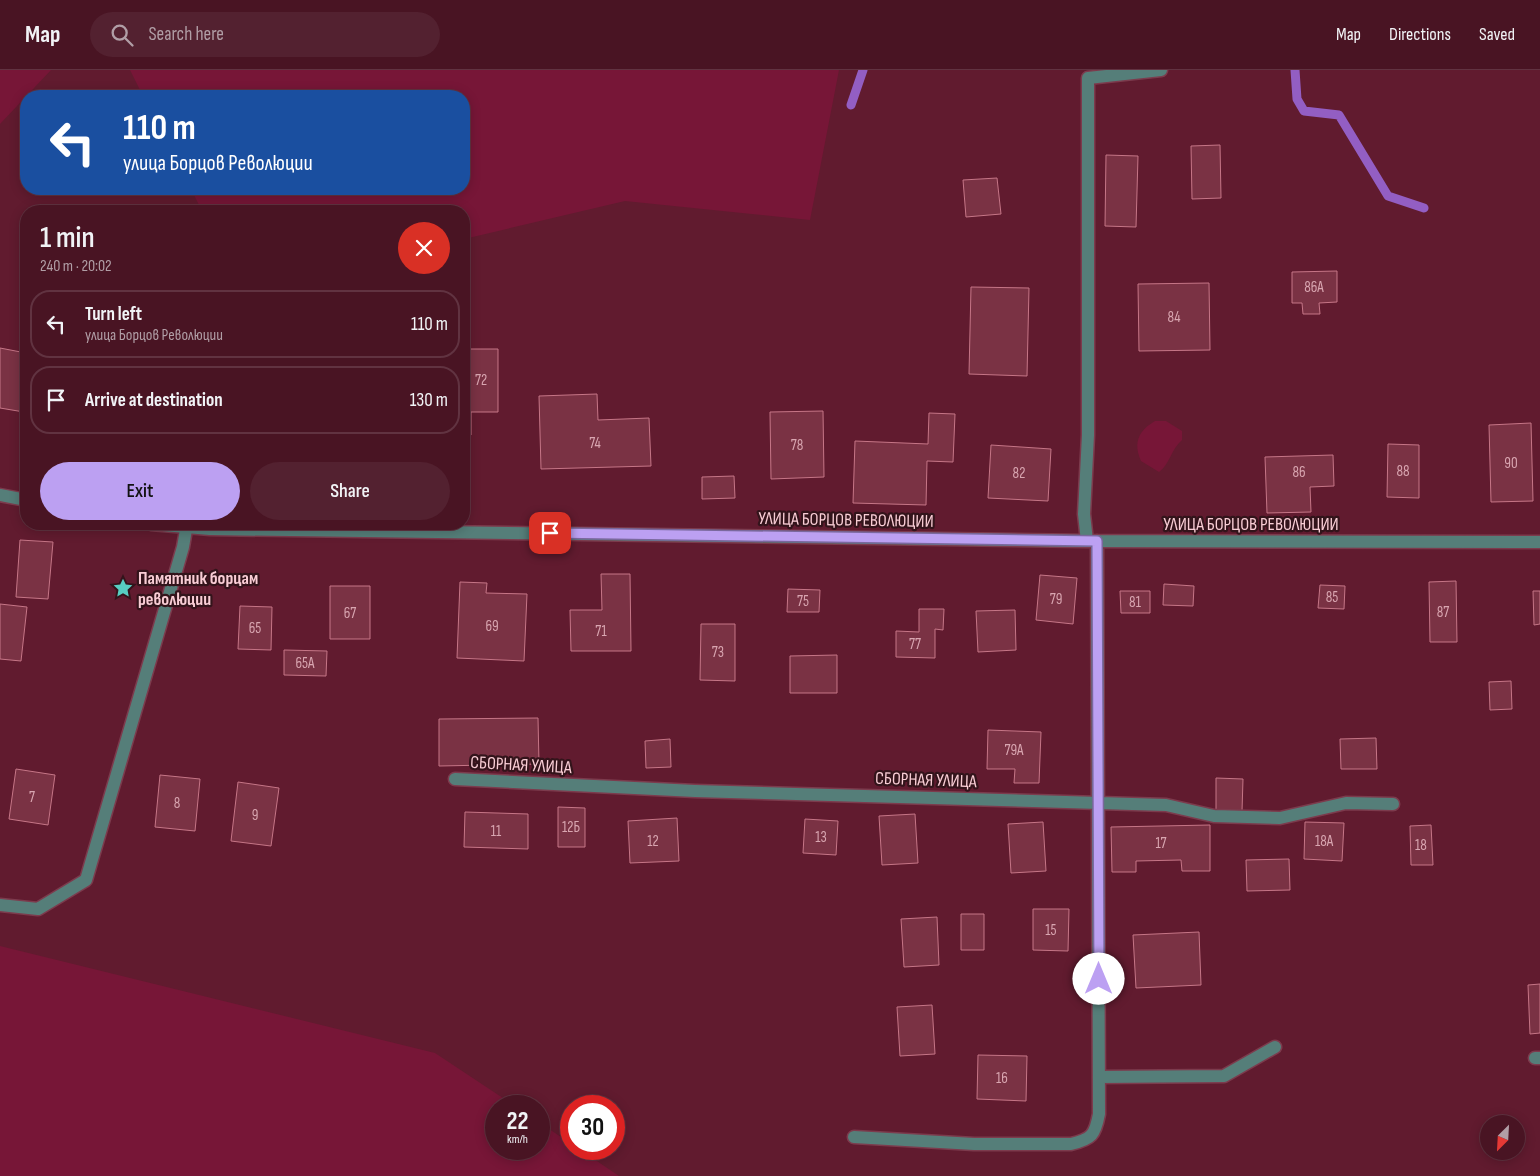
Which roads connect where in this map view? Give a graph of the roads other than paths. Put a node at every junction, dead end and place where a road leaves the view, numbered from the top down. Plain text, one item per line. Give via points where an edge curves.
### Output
1 (1161, 70) edge
2 (0, 495) edge
3 (20, 499) edge
4 (185, 530) edge
5 (428, 530) edge
6 (1092, 541) junction
7 (1540, 542) edge
8 (455, 779) dead end
9 (1098, 803) junction
10 (1393, 804) dead end
11 (0, 905) edge
12 (1275, 1046) dead end
13 (1099, 1076) junction
14 (854, 1137) dead end

1 - 6 street via 1088,78 1088,435 1084,514
2 - 3 street
4 - 11 street via 86,880 38,909
5 - 6 street, УЛИЦА БОРЦОВ РЕВОЛЮЦИИ
6 - 7 street, УЛИЦА БОРЦОВ РЕВОЛЮЦИИ
6 - 9 street
8 - 9 street, СБОРНАЯ УЛИЦА via 705,792
9 - 10 street, СБОРНАЯ УЛИЦА via 1166,805 1214,816 1280,818 1346,803
9 - 13 street
12 - 13 street via 1224,1076
13 - 14 street via 1096,1130 1087,1140 1071,1144 974,1144

